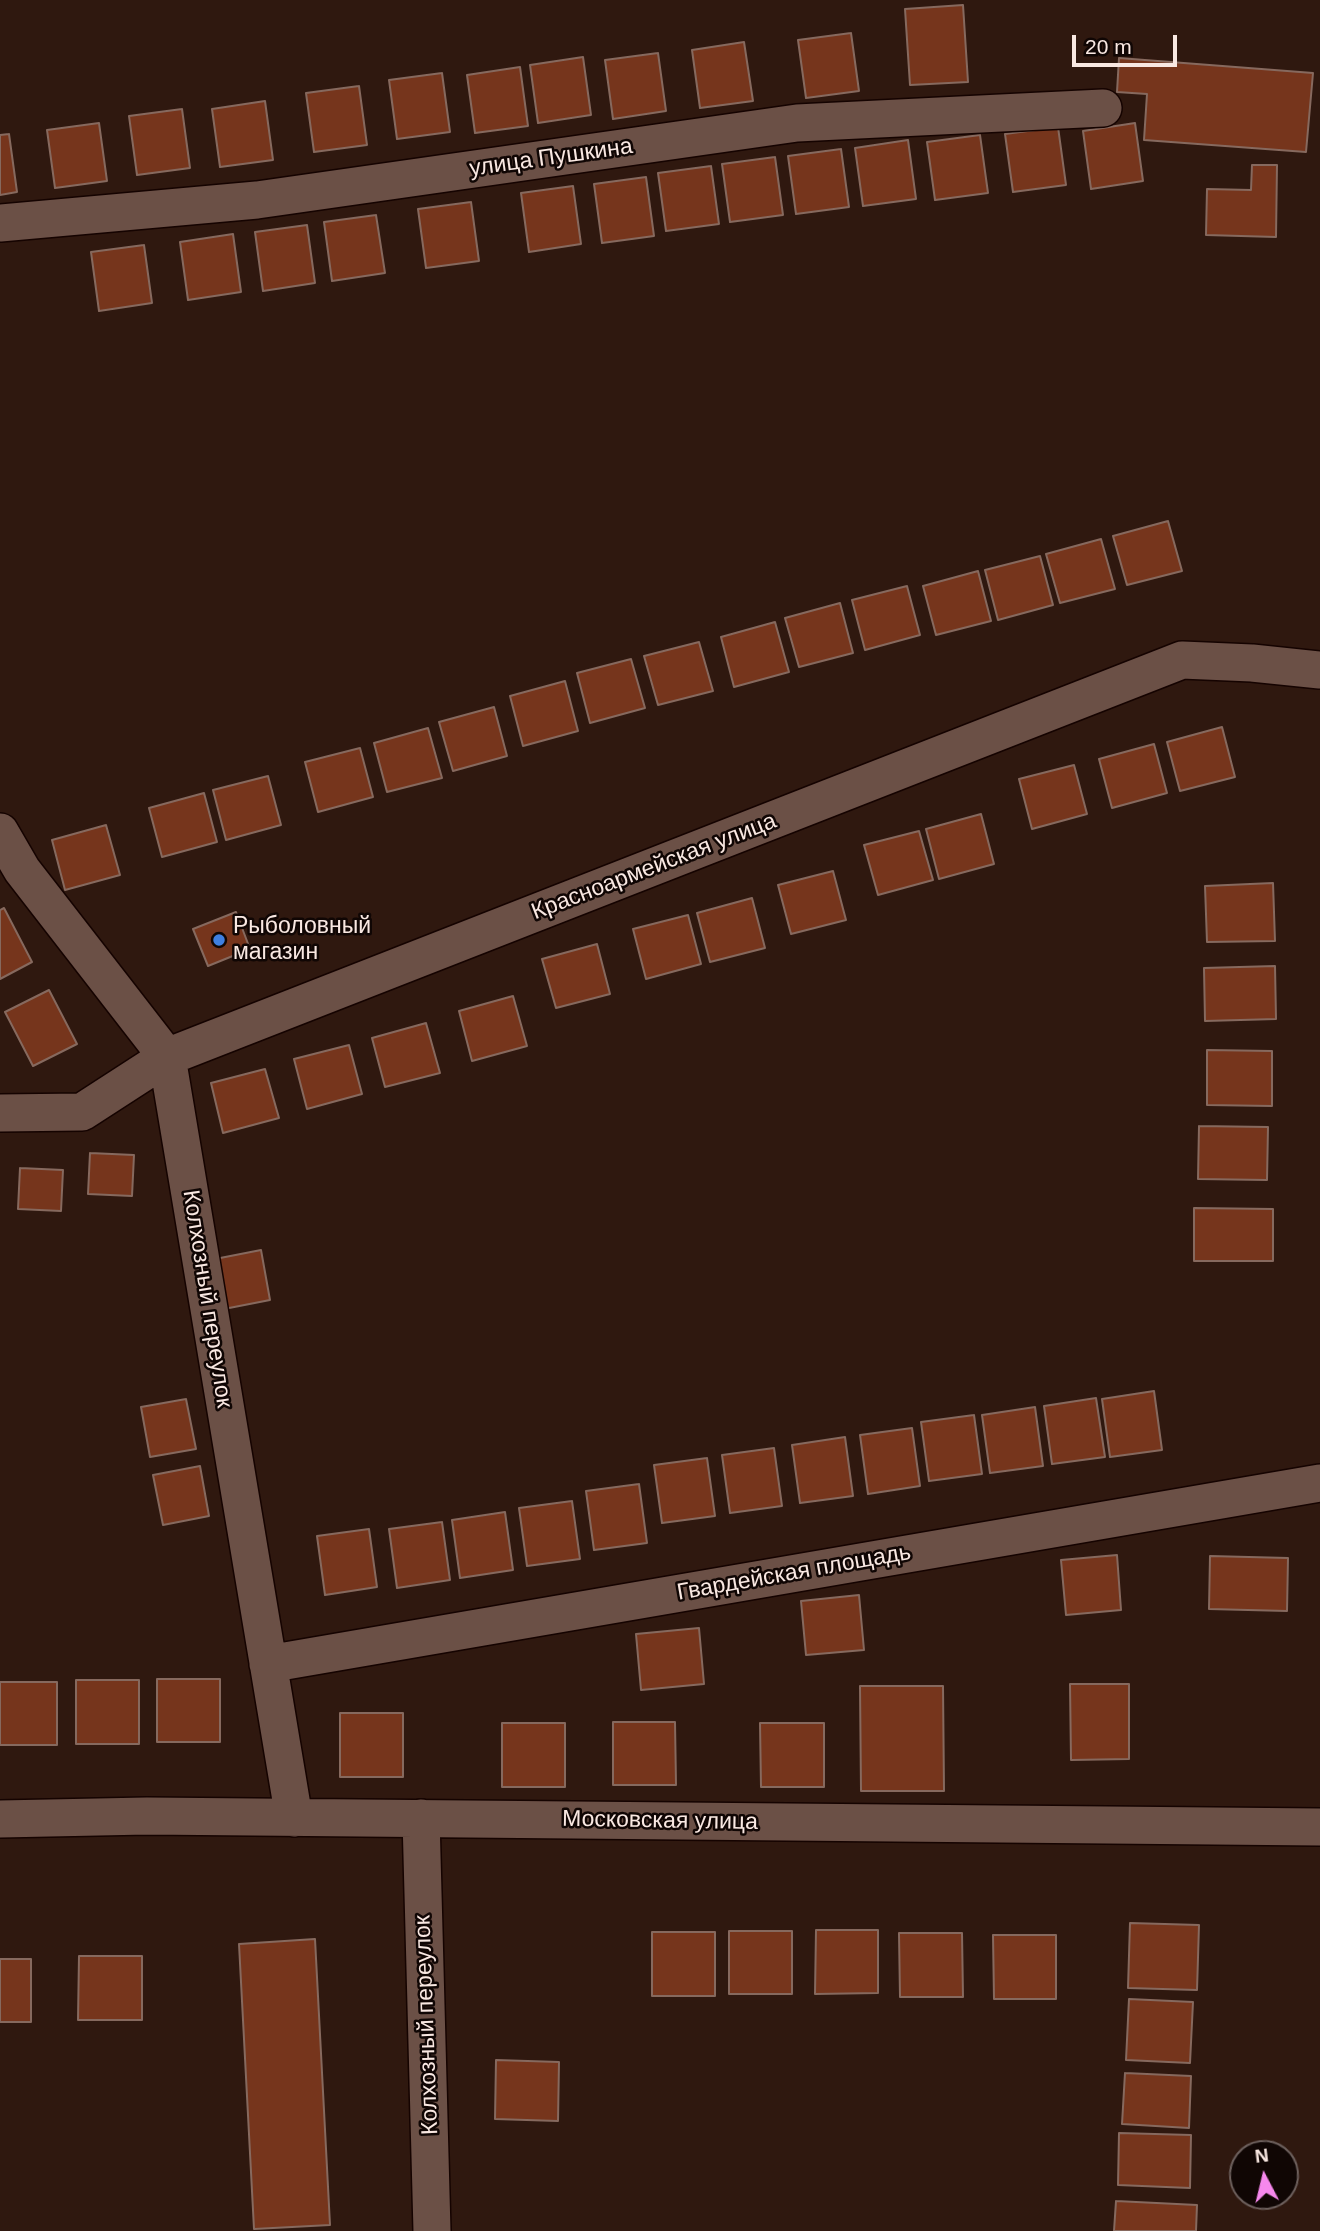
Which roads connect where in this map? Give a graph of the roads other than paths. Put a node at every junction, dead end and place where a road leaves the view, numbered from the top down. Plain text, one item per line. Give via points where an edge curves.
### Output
1 (1103, 108) dead end
2 (0, 223) edge
3 (1320, 670) edge
4 (0, 832) edge
5 (167, 1057) junction
6 (0, 1113) edge
7 (1320, 1483) edge
8 (268, 1664) junction
9 (294, 1818) junction
10 (421, 1818) junction
11 (0, 1819) edge
12 (1320, 1827) edge
13 (432, 2231) edge

1 - 2 street, улица Пушкина via 797,123 257,200
3 - 5 street, Красноармейская улица via 1182,660
4 - 5 street, Колхозный переулок via 22,870
5 - 6 street, Красноармейская улица via 82,1112
5 - 8 street, Колхозный переулок
7 - 8 street, Гвардейская площадь
8 - 9 street, Колхозный переулок
9 - 10 street, Московская улица
9 - 11 street, Московская улица
10 - 12 street, Московская улица
10 - 13 street, Колхозный переулок

